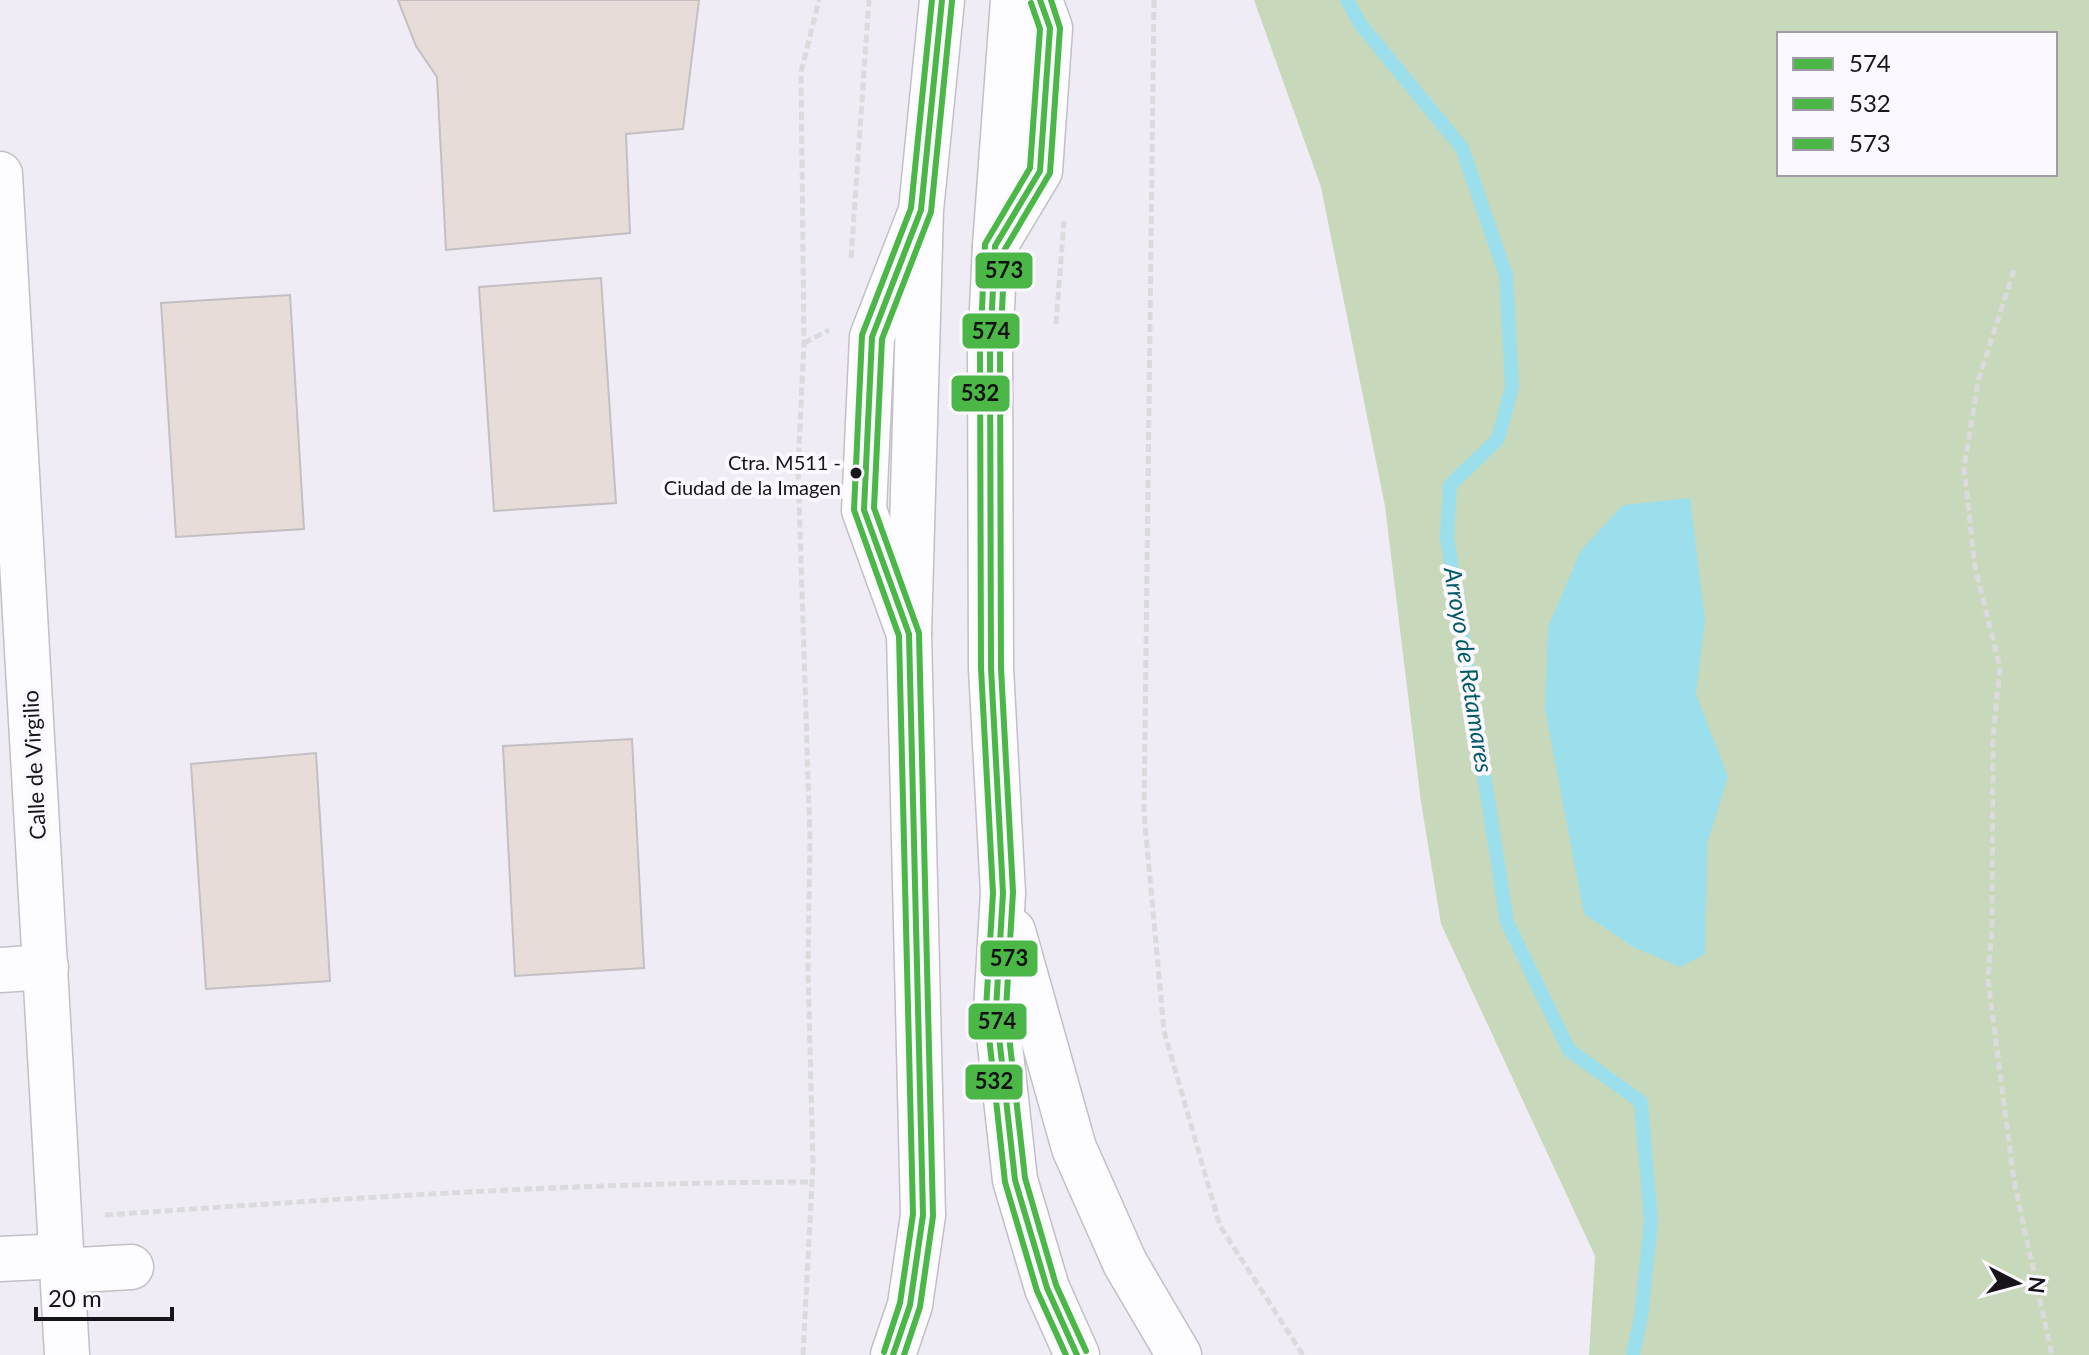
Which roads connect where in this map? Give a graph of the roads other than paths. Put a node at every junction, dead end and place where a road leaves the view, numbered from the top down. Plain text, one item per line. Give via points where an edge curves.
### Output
1 (942, 0) edge
2 (1013, 0) edge
3 (1040, 0) edge
4 (0, 174) edge
5 (995, 246) junction
6 (14, 660) edge
7 (1003, 893) junction
8 (46, 967) junction
9 (0, 970) edge
10 (61, 1249) junction
11 (0, 1259) edge
12 (131, 1267) dead end
13 (67, 1355) edge
14 (893, 1355) edge
15 (1077, 1355) edge
16 (1179, 1355) edge

1 - 14 main road via 921,210 909,634 923,1215 910,1305
2 - 5 main road
3 - 5 main road via 1050,28 1040,171
4 - 6 main road, Calle de Virgilio
5 - 7 main road via 990,351 991,668
6 - 8 main road, Calle de Virgilio
7 - 15 main road via 996,1009 1015,1180 1047,1288
7 - 16 main road via 1074,1148 1125,1263
8 - 9 main road
8 - 10 main road, Calle de Virgilio
10 - 11 main road
10 - 12 main road
10 - 13 main road, Calle de Virgilio

